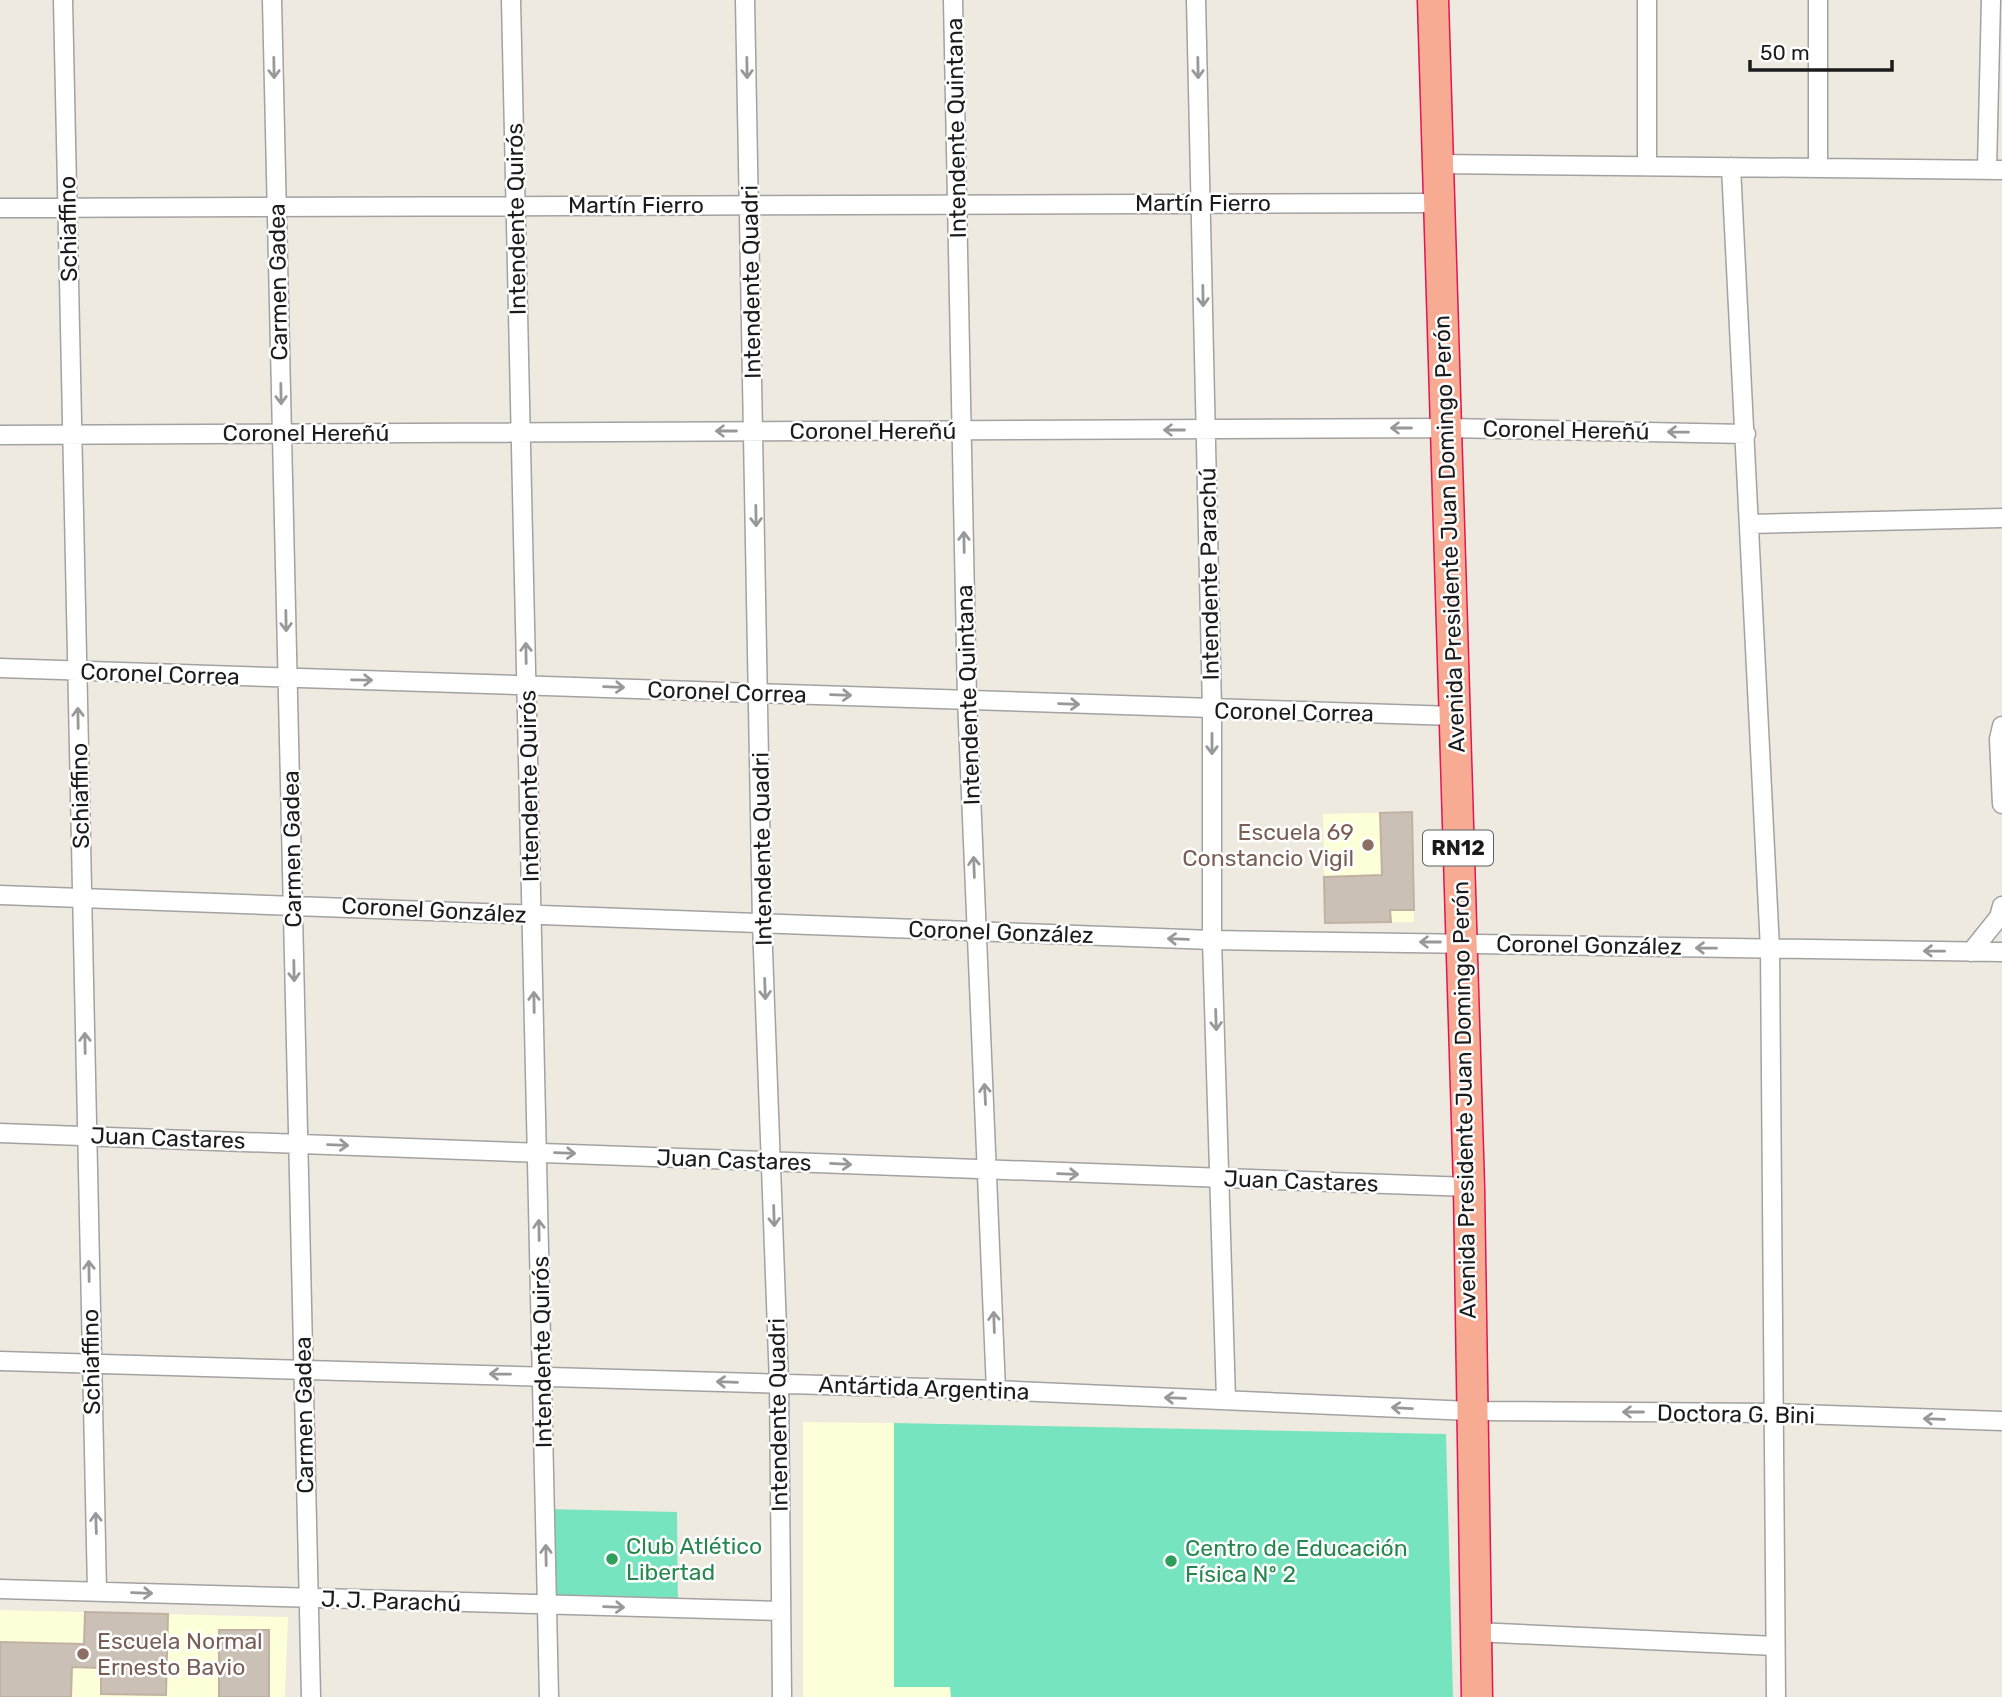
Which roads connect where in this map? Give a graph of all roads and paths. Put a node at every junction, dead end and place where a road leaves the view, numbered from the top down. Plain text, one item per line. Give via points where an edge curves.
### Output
1 (63, 0) edge
2 (272, 0) edge
3 (511, 0) edge
4 (746, 0) edge
5 (953, 0) edge
6 (1196, 0) edge
7 (1433, 0) edge
8 (1647, 0) edge
9 (1818, 0) edge
10 (1991, 0) edge
11 (1438, 164) junction
12 (1647, 166) junction
13 (1731, 167) junction
14 (1818, 168) junction
15 (1994, 169) edge
16 (1201, 203) junction
17 (1439, 203) junction
18 (957, 204) junction
19 (516, 205) junction
20 (750, 205) junction
21 (67, 207) junction
22 (277, 207) junction
23 (0, 208) edge
24 (1446, 428) junction
25 (1206, 429) junction
26 (962, 430) junction
27 (755, 431) junction
28 (521, 432) junction
29 (282, 433) junction
30 (72, 434) junction
31 (1746, 434) junction
32 (0, 435) edge
33 (2002, 518) edge
34 (1751, 524) junction
35 (0, 668) edge
36 (77, 670) junction
37 (288, 678) junction
38 (527, 684) junction
39 (760, 693) junction
40 (967, 699) junction
41 (1212, 710) junction
42 (1454, 716) junction
43 (2002, 726) edge
44 (2002, 804) edge
45 (0, 895) edge
46 (82, 897) junction
47 (293, 904) junction
48 (2002, 906) edge
49 (531, 915) junction
50 (762, 923) junction
51 (977, 932) junction
52 (1212, 940) junction
53 (1461, 942) junction
54 (1770, 949) junction
55 (1971, 952) junction
56 (2002, 952) edge
57 (0, 1133) edge
58 (87, 1135) junction
59 (299, 1143) junction
60 (537, 1152) junction
61 (772, 1161) junction
62 (989, 1172) junction
63 (1222, 1178) junction
64 (1469, 1187) junction
65 (0, 1361) edge
66 (91, 1364) junction
67 (303, 1371) junction
68 (542, 1375) junction
69 (779, 1384) junction
70 (996, 1390) junction
71 (1226, 1400) junction
72 (1470, 1411) junction
73 (1774, 1413) junction
74 (2002, 1421) edge
75 (0, 1589) edge
76 (97, 1591) junction
77 (309, 1598) junction
78 (547, 1605) junction
79 (782, 1611) junction
80 (1475, 1632) junction
81 (1775, 1646) junction
82 (312, 1697) edge
83 (549, 1697) edge
84 (782, 1697) edge
85 (1477, 1697) edge
86 (1776, 1697) edge

1 - 21 street, Schiaffino
2 -> 22 street, Carmen Gadea
3 - 19 street, Intendente Quirós
4 -> 20 street, Intendente Quadri
5 - 18 street, Intendente Quintana
6 -> 16 street, Intendente Parachú
7 - 11 highway, Avenida Presidente Juan Domingo Perón / RN12
8 - 12 street
9 - 14 street
10 - 15 street
11 - 12 street
11 - 17 highway, Avenida Presidente Juan Domingo Perón / RN12
12 - 13 street
13 - 14 street
13 - 31 street
14 - 15 street
16 - 17 street, Martín Fierro
16 - 18 street, Martín Fierro
16 -> 25 street, Intendente Parachú
17 - 24 highway, Avenida Presidente Juan Domingo Perón / RN12
18 - 20 street, Martín Fierro
18 - 26 street, Intendente Quintana
19 - 20 street, Martín Fierro
19 - 22 street, Martín Fierro
19 - 28 street, Intendente Quirós
20 - 27 street, Intendente Quadri
21 - 22 street, Martín Fierro
21 - 23 street, Martín Fierro
21 - 30 street, Schiaffino
22 -> 29 street, Carmen Gadea
24 -> 25 street, Coronel Hereñú
31 -> 24 street, Coronel Hereñú
24 - 42 highway, Avenida Presidente Juan Domingo Perón / RN12
25 -> 26 street, Coronel Hereñú
25 - 41 street, Intendente Parachú
26 - 27 street, Coronel Hereñú
40 -> 26 street, Intendente Quintana
27 -> 28 street, Coronel Hereñú
27 -> 39 street, Intendente Quadri
28 - 29 street, Coronel Hereñú
38 -> 28 street, Intendente Quirós
29 - 30 street, Coronel Hereñú
29 -> 37 street, Carmen Gadea
30 - 32 street, Coronel Hereñú
30 - 36 street, Schiaffino
31 - 34 street
33 - 34 street
34 - 54 street
35 - 36 street, Coronel Correa
36 - 37 street, Coronel Correa
46 -> 36 street, Schiaffino
37 -> 38 street, Coronel Correa
37 - 47 street, Carmen Gadea
38 -> 39 street, Coronel Correa
38 - 49 street, Intendente Quirós
39 -> 40 street, Coronel Correa
39 - 50 street, Intendente Quadri
40 -> 41 street, Coronel Correa
51 -> 40 street, Intendente Quintana
41 - 42 street, Coronel Correa
41 -> 52 street, Intendente Parachú
42 - 53 highway, Avenida Presidente Juan Domingo Perón / RN12
43 - 44 street
45 - 46 street, Coronel González
46 - 47 street, Coronel González
58 -> 46 street, Schiaffino
47 - 49 street, Coronel González
47 -> 59 street, Carmen Gadea
48 - 55 street via 1999,917
49 - 50 street, Coronel González
60 -> 49 street, Intendente Quirós
50 - 51 street, Coronel González
50 -> 61 street, Intendente Quadri
52 -> 51 street, Coronel González
62 -> 51 street, Intendente Quintana
53 -> 52 street, Coronel González
52 -> 63 street, Intendente Parachú
54 -> 53 street, Coronel González
53 - 64 highway, Avenida Presidente Juan Domingo Perón / RN12
55 -> 54 street, Coronel González
54 - 73 street
55 - 56 street, Coronel González
57 - 58 street, Juan Castares
58 - 59 street, Juan Castares
66 -> 58 street, Schiaffino
59 -> 60 street, Juan Castares
59 - 67 street, Carmen Gadea
60 -> 61 street, Juan Castares
68 -> 60 street, Intendente Quirós
61 -> 62 street, Juan Castares
61 -> 69 street, Intendente Quadri
62 -> 63 street, Juan Castares
70 -> 62 street, Intendente Quintana
63 - 64 street, Juan Castares
63 - 71 street, Intendente Parachú
64 - 72 highway, Avenida Presidente Juan Domingo Perón / RN12
65 - 66 street, Antártida Argentina
66 - 67 street, Antártida Argentina
76 -> 66 street, Schiaffino
68 -> 67 street, Antártida Argentina
67 - 77 street, Carmen Gadea
69 -> 68 street, Antártida Argentina
78 -> 68 street, Intendente Quirós
69 - 70 street, Antártida Argentina
69 - 79 street, Intendente Quadri
71 -> 70 street, Antártida Argentina
72 -> 71 street, Antártida Argentina
73 -> 72 street, Doctora G. Bini
72 - 80 highway, Avenida Presidente Juan Domingo Perón / RN12
74 -> 73 street, Doctora G. Bini
73 - 81 street
75 - 76 street, J. J. Parachú
76 -> 77 street, J. J. Parachú
77 - 78 street, J. J. Parachú
77 - 82 street, Carmen Gadea
78 -> 79 street, J. J. Parachú
78 - 83 street, Intendente Quirós
79 - 84 street, Intendente Quadri
80 - 81 street
80 - 85 highway, Avenida Presidente Juan Domingo Perón / RN12
81 - 86 street

